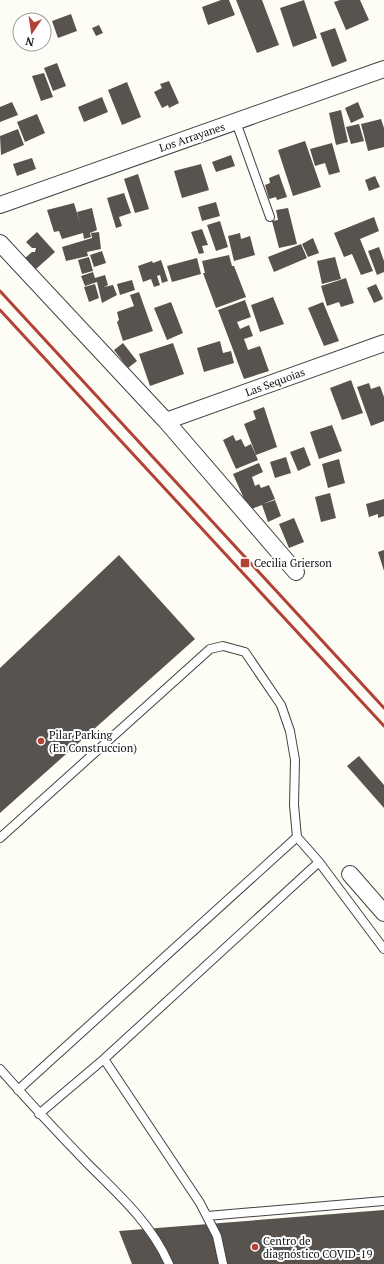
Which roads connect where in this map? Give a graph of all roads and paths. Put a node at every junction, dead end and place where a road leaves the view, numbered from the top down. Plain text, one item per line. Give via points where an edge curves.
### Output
1 (384, 69) edge
2 (236, 122) junction
3 (0, 205) edge
4 (270, 217) dead end
5 (0, 243) edge
6 (384, 343) edge
7 (166, 421) junction
8 (296, 572) dead end
9 (0, 838) edge
10 (297, 838) junction
11 (319, 862) junction
12 (350, 874) dead end
13 (384, 913) edge
14 (384, 949) edge
15 (104, 1059) junction
16 (0, 1068) edge
17 (18, 1090) junction
18 (39, 1114) junction
19 (384, 1201) edge
20 (207, 1216) junction
21 (169, 1264) edge
22 (223, 1264) edge

1 - 2 street, Los Arrayanes
2 - 3 street, Los Arrayanes
2 - 4 lane
5 - 7 street
6 - 7 street, Las Sequoias
7 - 8 street
9 - 10 lane via 210,649 223,646 245,652 281,705 290,731 295,760 294,805
10 - 11 lane
10 - 17 lane
11 - 14 lane
11 - 15 lane
12 - 13 street
15 - 18 lane
15 - 20 lane
16 - 17 lane
17 - 18 lane
18 - 21 lane via 144,1222 162,1248
19 - 20 lane
20 - 22 lane via 217,1236

